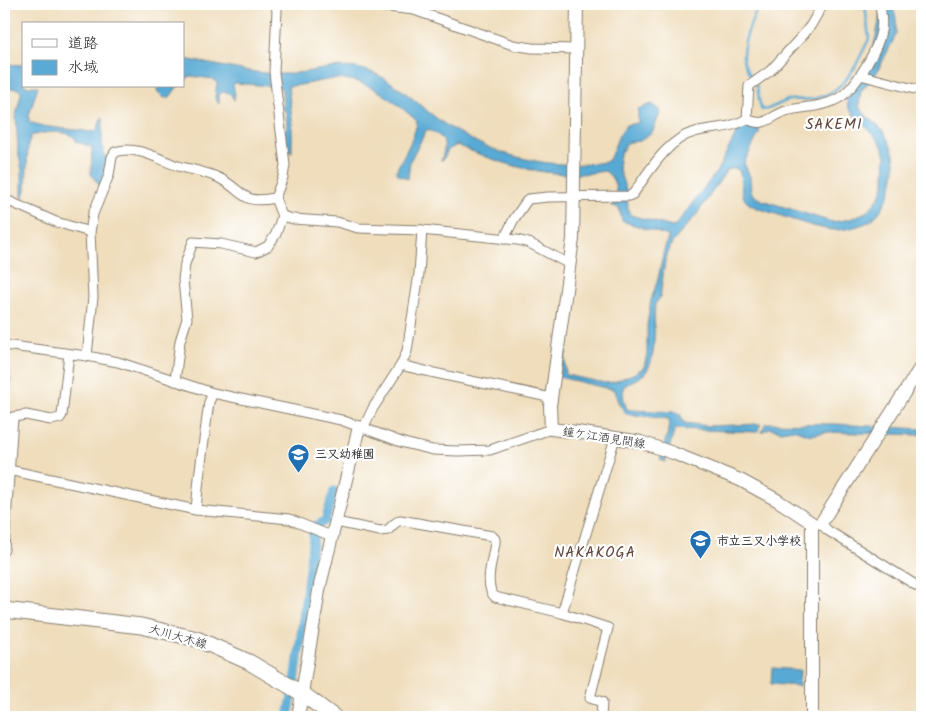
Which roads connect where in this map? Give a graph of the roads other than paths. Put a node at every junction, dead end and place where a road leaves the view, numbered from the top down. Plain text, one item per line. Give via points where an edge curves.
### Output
1 (275, 4) edge
2 (361, 4) edge
3 (577, 4) edge
4 (823, 4) edge
5 (880, 4) edge
6 (576, 49) junction
7 (860, 74) junction
8 (922, 91) edge
9 (747, 119) junction
10 (575, 197) junction
11 (275, 198) junction
12 (4, 199) edge
13 (282, 216) junction
14 (422, 230) junction
15 (90, 232) junction
16 (504, 239) junction
17 (569, 264) junction
18 (4, 345) edge
19 (69, 354) junction
20 (87, 356) junction
21 (401, 365) junction
22 (922, 365) edge
23 (175, 381) junction
24 (213, 393) junction
25 (551, 398) junction
26 (361, 428) junction
27 (551, 430) junction
28 (616, 438) junction
29 (7, 469) edge
30 (196, 510) junction
31 (336, 522) junction
32 (817, 523) junction
33 (321, 532) junction
34 (4, 550) edge
35 (922, 589) edge
36 (4, 610) edge
37 (562, 613) junction
38 (301, 694) junction
39 (298, 717) edge
40 (334, 717) edge
41 (601, 717) edge
42 (812, 717) edge

1 - 11 street via 274,72 285,165
2 - 6 street via 414,10 513,45
3 - 6 main road, 鐘ケ江酒見間線
4 - 9 street via 804,34 770,71 749,86
5 - 7 street via 882,28 878,43
6 - 10 main road, 鐘ケ江酒見間線
7 - 8 street
7 - 9 street via 842,96 833,100 785,112 762,123
9 - 10 street via 738,124 685,135 671,145 633,194
10 - 16 street via 528,199
10 - 17 main road, 鐘ケ江酒見間線
11 - 13 street
11 - 15 street via 249,199 220,179 140,152 122,150 112,157
12 - 15 street via 56,222
13 - 14 street via 337,222 358,228
13 - 23 street via 268,246 256,252 193,242 185,264 183,280 187,319 180,341
14 - 16 street
14 - 21 street via 412,322
15 - 20 street via 93,297
16 - 17 street via 529,244
17 - 25 main road, 鐘ケ江酒見間線
18 - 19 street
19 - 20 street
19 - 29 street via 62,415 51,420 13,417
20 - 23 street via 118,362
21 - 25 street
21 - 26 street
22 - 32 main road
23 - 24 street
24 - 26 street via 341,420
24 - 30 street via 209,402
25 - 27 main road, 鐘ケ江酒見間線
26 - 27 street via 404,443 458,452 490,450
26 - 31 main road
27 - 28 main road, 鐘ケ江酒見間線
28 - 32 main road, 鐘ケ江酒見間線 via 641,442 740,480
28 - 37 street
29 - 30 street
29 - 34 street
30 - 33 street via 289,519
31 - 33 main road
31 - 37 street via 380,531 388,530 400,520 492,536 495,543 488,585 491,593 495,597
32 - 35 street
32 - 42 main road
33 - 38 main road via 320,585
36 - 38 main road, 大川大木線 via 141,626 197,639 248,662
37 - 41 street via 608,628 590,698 602,702
38 - 39 main road
38 - 40 main road, 大川大木線

